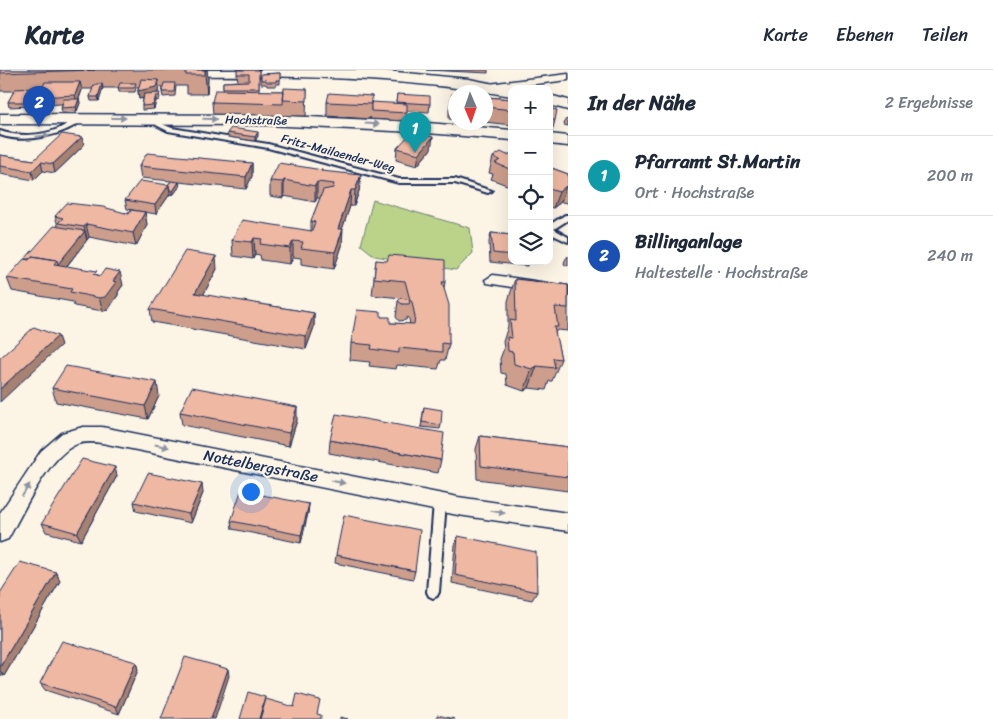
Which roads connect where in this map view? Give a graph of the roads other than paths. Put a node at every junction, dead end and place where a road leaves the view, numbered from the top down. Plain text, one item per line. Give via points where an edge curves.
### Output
1 (150, 72) dead end
2 (568, 77) edge
3 (474, 85) edge
4 (493, 86) edge
5 (493, 88) edge
6 (508, 90) edge
7 (553, 101) edge
8 (568, 105) edge
9 (82, 118) junction
10 (161, 118) junction
11 (0, 119) edge
12 (0, 133) edge
13 (508, 135) edge
14 (553, 139) edge
15 (568, 141) edge
16 (488, 190) dead end
17 (568, 217) edge
18 (553, 227) edge
19 (553, 232) edge
20 (568, 240) edge
21 (494, 280) dead end
22 (568, 291) edge
23 (440, 502) junction
24 (568, 522) edge
25 (0, 532) edge
26 (434, 592) dead end

1 - 3 main road via 349,73
2 - 4 street
5 - 6 main road
7 - 8 main road
9 -> 10 main road, Hochstraße
9 - 11 main road, Hochstraße
12 -> 9 lane via 44,137 60,132
10 -> 13 main road, Hochstraße via 348,123
10 - 16 lane, Fritz-Mailaender-Weg via 159,125 170,130 268,146 399,181 455,181
14 - 15 main road
17 - 18 lane
19 - 20 lane
21 - 22 street
23 -> 24 street, Nottelbergstraße
25 -> 23 street, Nottelbergstraße via 44,463 63,442 82,434 102,434
23 - 26 lane

